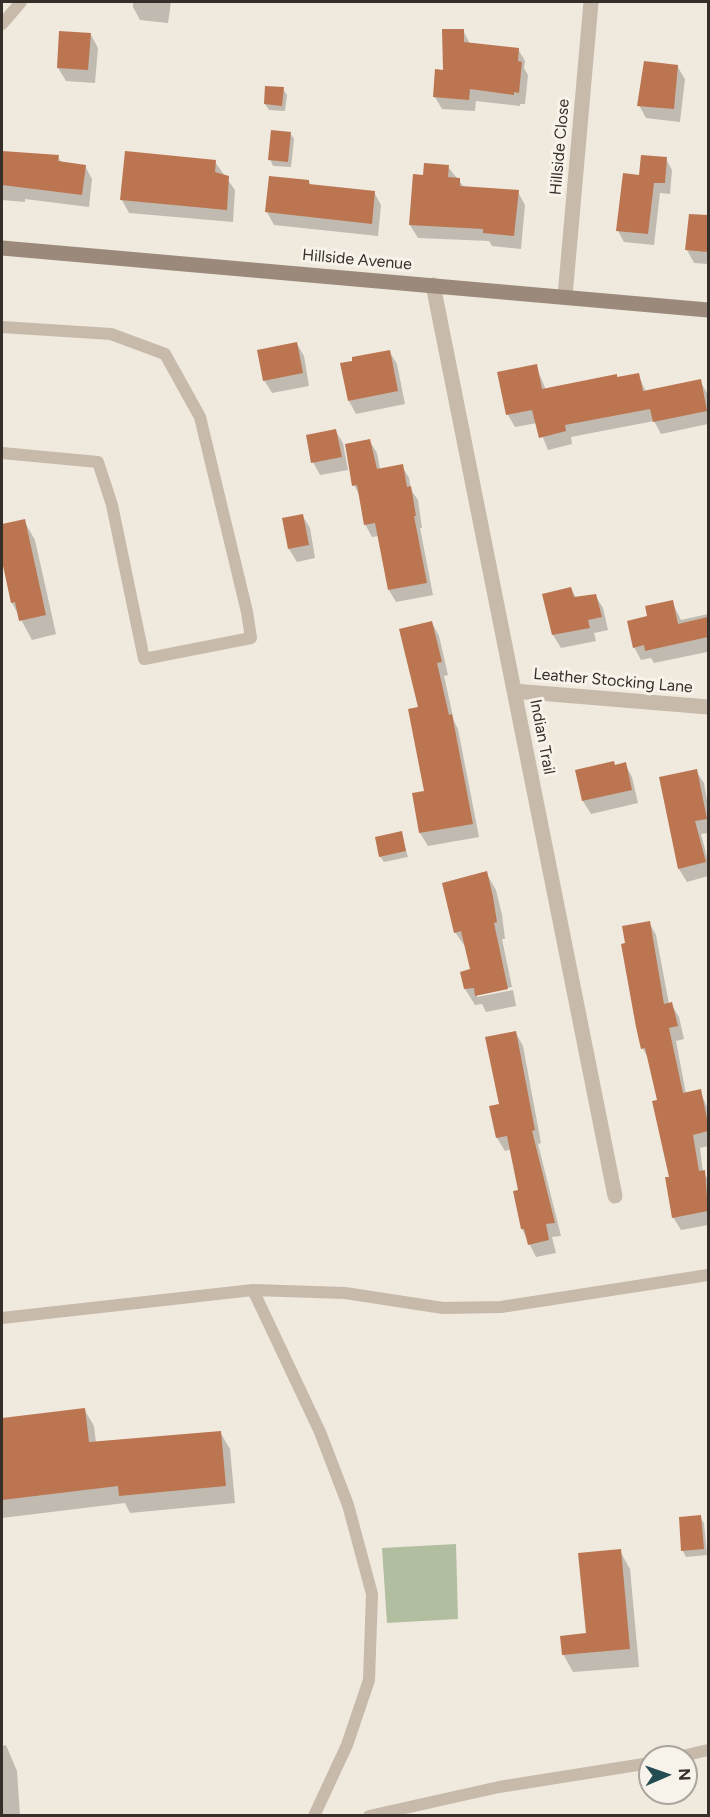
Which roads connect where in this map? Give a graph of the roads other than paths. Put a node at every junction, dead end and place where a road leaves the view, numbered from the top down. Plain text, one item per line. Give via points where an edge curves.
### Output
1 (21, 2) edge
2 (591, 2) edge
3 (2, 24) edge
4 (2, 248) edge
5 (433, 285) junction
6 (564, 296) junction
7 (708, 310) edge
8 (2, 327) edge
9 (2, 453) edge
10 (514, 691) junction
11 (708, 707) edge
12 (615, 1196) dead end
13 (708, 1275) edge
14 (254, 1290) junction
15 (2, 1318) edge
16 (638, 1765) edge
17 (314, 1815) edge
18 (369, 1815) edge

1 - 3 lane
2 - 6 street, Hillside Close
4 - 5 main road, Hillside Avenue
5 - 6 main road, Hillside Avenue
5 - 10 street, Indian Trail
6 - 7 main road, Hillside Avenue
8 - 9 lane via 111,334 165,354 200,417 251,638 144,659 112,505 98,462
10 - 11 street, Leather Stocking Lane
10 - 12 street, Indian Trail
13 - 14 lane via 501,1307 443,1308 345,1293
14 - 15 lane
14 - 17 lane via 320,1432 348,1505 372,1594 369,1680 347,1745
16 - 18 lane via 499,1787

